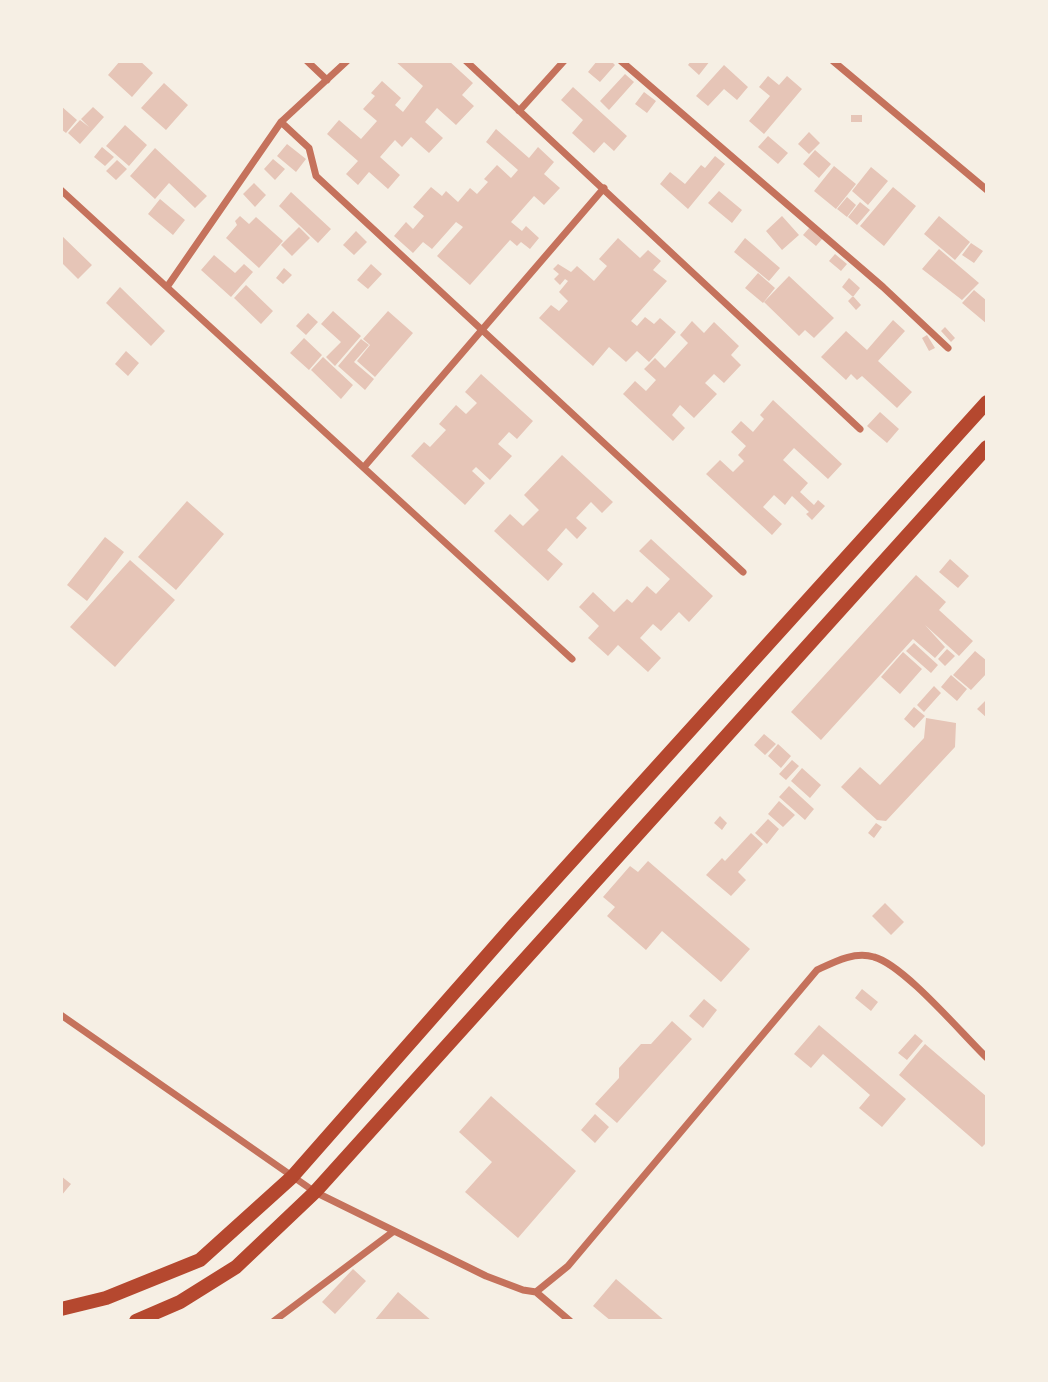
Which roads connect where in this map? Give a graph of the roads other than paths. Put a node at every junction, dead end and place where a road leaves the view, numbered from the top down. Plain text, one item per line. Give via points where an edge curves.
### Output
1 (307, 61) edge
2 (347, 61) edge
3 (466, 61) edge
4 (564, 61) edge
5 (621, 61) edge
6 (833, 61) edge
7 (327, 80) junction
8 (519, 111) junction
9 (281, 122) junction
10 (604, 188) junction
11 (61, 190) edge
12 (987, 190) edge
13 (167, 287) junction
14 (483, 329) junction
15 (948, 348) dead end
16 (987, 402) edge
17 (860, 429) dead end
18 (987, 447) edge
19 (364, 467) junction
20 (743, 572) dead end
21 (572, 659) dead end
22 (61, 1015) edge
23 (987, 1058) edge
24 (292, 1177) junction
25 (315, 1192) junction
26 (394, 1231) junction
27 (536, 1292) junction
28 (61, 1309) edge
29 (136, 1321) edge
30 (274, 1321) edge
31 (570, 1321) edge

1 - 7 street
2 - 7 street
3 - 8 street
4 - 8 street
5 - 15 street
6 - 12 street
7 - 9 street
8 - 10 street
9 - 13 street
9 - 14 street via 309,148 316,176
10 - 14 street
10 - 17 street
11 - 13 street
13 - 19 street
14 - 19 street
14 - 20 street
16 - 24 main road via 520,917
18 - 25 main road
19 - 21 street
22 - 24 street
23 - 27 street via 900,972 874,957 846,957 817,970 568,1266
24 - 25 street
24 - 28 main road via 200,1260 106,1298
25 - 26 street
25 - 29 main road via 236,1268 180,1302
26 - 27 street via 486,1276
26 - 30 street
27 - 31 street

